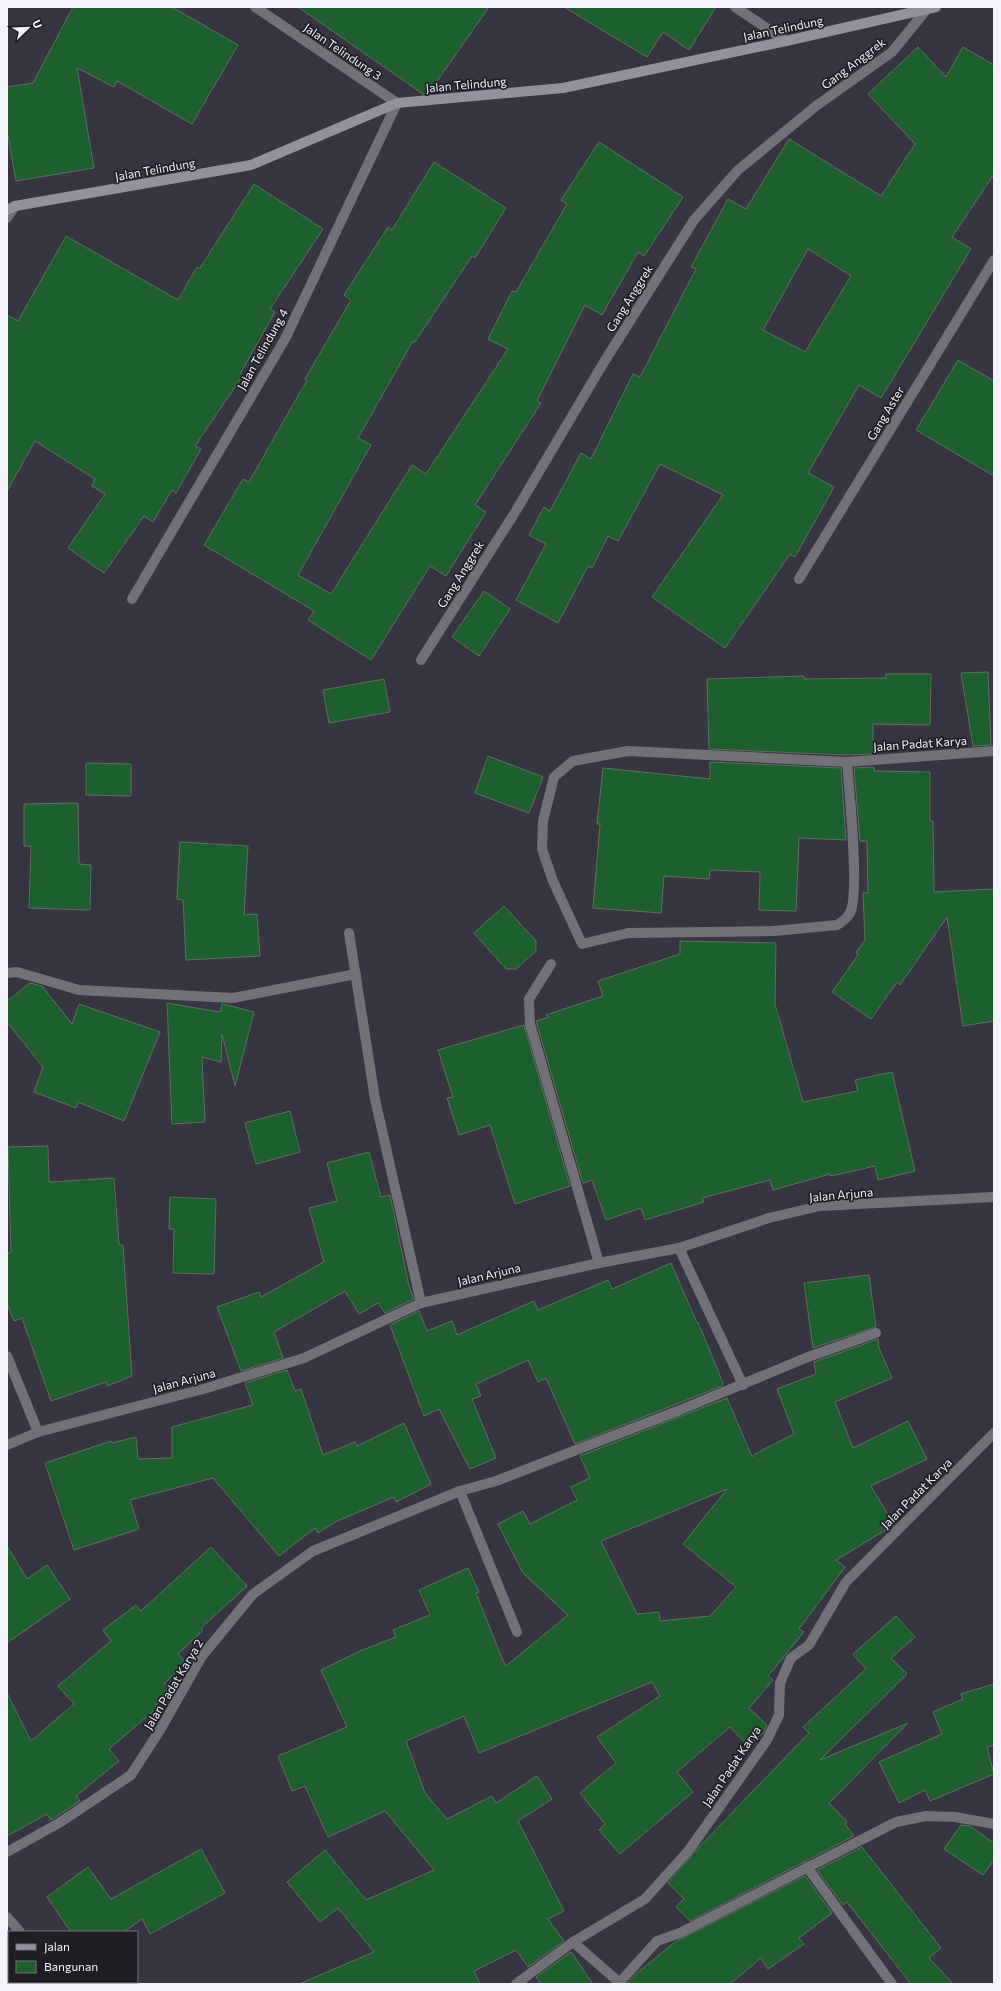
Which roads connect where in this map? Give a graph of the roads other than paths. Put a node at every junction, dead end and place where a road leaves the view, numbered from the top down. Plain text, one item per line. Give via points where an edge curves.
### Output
1 (255, 7) edge
2 (735, 7) edge
3 (931, 8) edge
4 (786, 41) junction
5 (397, 103) junction
6 (11, 208) edge
7 (7, 218) edge
8 (994, 260) edge
9 (799, 579) dead end
10 (132, 599) dead end
11 (421, 660) dead end
12 (994, 750) edge
13 (847, 762) junction
14 (349, 933) dead end
15 (551, 964) dead end
16 (7, 973) edge
17 (356, 974) junction
18 (994, 1197) edge
19 (679, 1248) junction
20 (599, 1263) junction
21 (421, 1303) junction
22 (876, 1333) dead end
23 (7, 1356) edge
24 (743, 1385) junction
25 (38, 1432) junction
26 (994, 1433) edge
27 (7, 1445) edge
28 (460, 1491) junction
29 (517, 1632) dead end
30 (994, 1824) edge
31 (7, 1852) edge
32 (807, 1867) junction
33 (7, 1917) edge
34 (19, 1931) edge
35 (573, 1942) junction
36 (620, 1983) edge
37 (516, 1984) edge
38 (892, 1984) edge

1 - 5 street, Jalan Telindung 3
2 - 4 street
3 - 4 main road, Jalan Telindung
3 - 11 street, Gang Anggrek via 892,52 816,106 744,165 694,220 604,362 514,514
4 - 5 main road, Jalan Telindung via 563,88
5 - 6 main road, Jalan Telindung via 252,165
5 - 10 street, Jalan Telindung 4 via 285,340
6 - 7 street
8 - 9 street, Gang Aster
12 - 13 street, Jalan Padat Karya
13 - 13 street, Jalan Padat Karya via 854,888 851,912 843,921 837,925 774,930 628,933 582,944 553,881 542,848 543,821 554,777 573,761 628,751
14 - 17 street
15 - 20 street via 529,999 530,1024
16 - 17 street via 16,972 79,990 233,998
17 - 21 street via 375,1099
18 - 19 street, Jalan Arjuna via 820,1206 768,1218
19 - 20 street, Jalan Arjuna
19 - 24 street
20 - 21 street, Jalan Arjuna
21 - 25 street, Jalan Arjuna via 304,1358 207,1388
22 - 24 street, Jalan Padat Karya 2 via 808,1357
23 - 25 street
24 - 28 street, Jalan Padat Karya 2 via 496,1480
25 - 27 street, Jalan Arjuna
26 - 35 street, Jalan Padat Karya via 846,1582 809,1645 791,1658 780,1683 779,1715 768,1740 689,1850 645,1899
28 - 29 street
28 - 31 street, Jalan Padat Karya 2 via 313,1551 253,1594 202,1656 132,1776 59,1823
30 - 32 street via 955,1817 926,1816 896,1822
32 - 36 street via 680,1933 657,1941
32 - 38 street
33 - 34 street
35 - 36 street
35 - 37 street, Jalan Padat Karya

